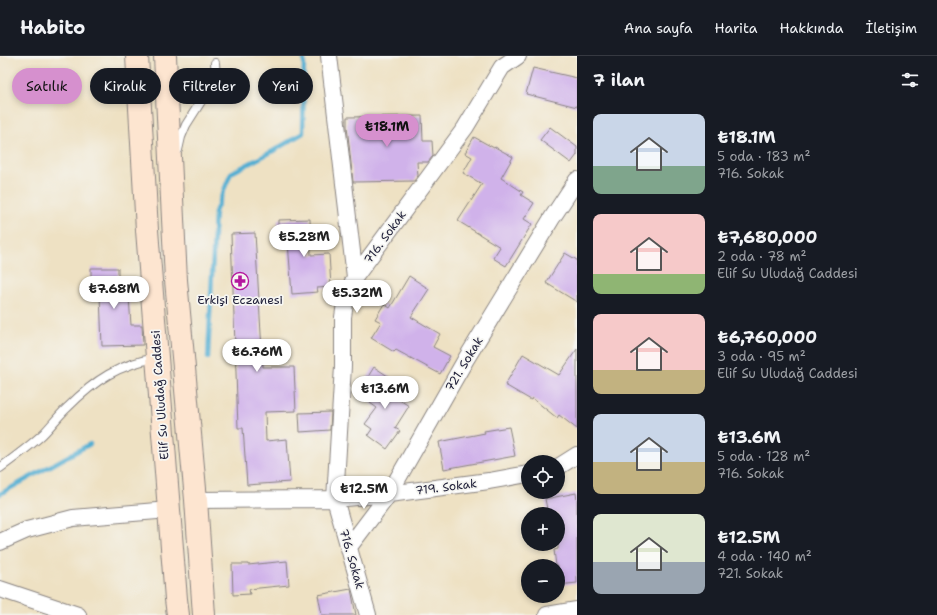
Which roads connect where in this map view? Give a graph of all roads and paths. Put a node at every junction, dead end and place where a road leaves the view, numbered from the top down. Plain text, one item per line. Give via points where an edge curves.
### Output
1 (137, 56) edge
2 (165, 56) edge
3 (329, 56) edge
4 (518, 56) edge
5 (215, 63) dead end
6 (171, 174) junction
7 (577, 180) edge
8 (355, 277) junction
9 (157, 358) junction
10 (577, 455) edge
11 (565, 463) edge
12 (0, 468) edge
13 (521, 475) edge
14 (389, 494) junction
15 (335, 499) junction
16 (196, 500) junction
17 (169, 510) junction
18 (0, 542) edge
19 (349, 547) junction
20 (0, 589) edge
21 (577, 610) edge
22 (78, 615) edge
23 (178, 615) edge
24 (204, 615) edge
25 (368, 615) edge
26 (547, 615) edge

1 - 9 main road, Elif Su Uludağ Caddesi
2 - 6 main road
3 - 8 street
4 - 8 street, 716. Sokak via 502,67 460,134
5 - 6 lane via 216,76 186,125
6 - 16 main road via 176,280
7 - 14 street, 721. Sokak via 466,359
8 - 15 street, 716. Sokak via 346,297 343,317
9 - 12 lane via 132,363 108,374 73,402 29,447
9 - 17 main road, Elif Su Uludağ Caddesi
10 - 11 street
13 - 14 street, 719. Sokak
14 - 15 street, 719. Sokak
14 - 19 street, 721. Sokak
15 - 16 street, 719. Sokak
15 - 19 street, 716. Sokak
16 - 24 main road
17 - 18 street via 72,518 27,530
17 - 23 main road, Elif Su Uludağ Caddesi
19 - 25 street, 716. Sokak
20 - 22 street
21 - 26 street

